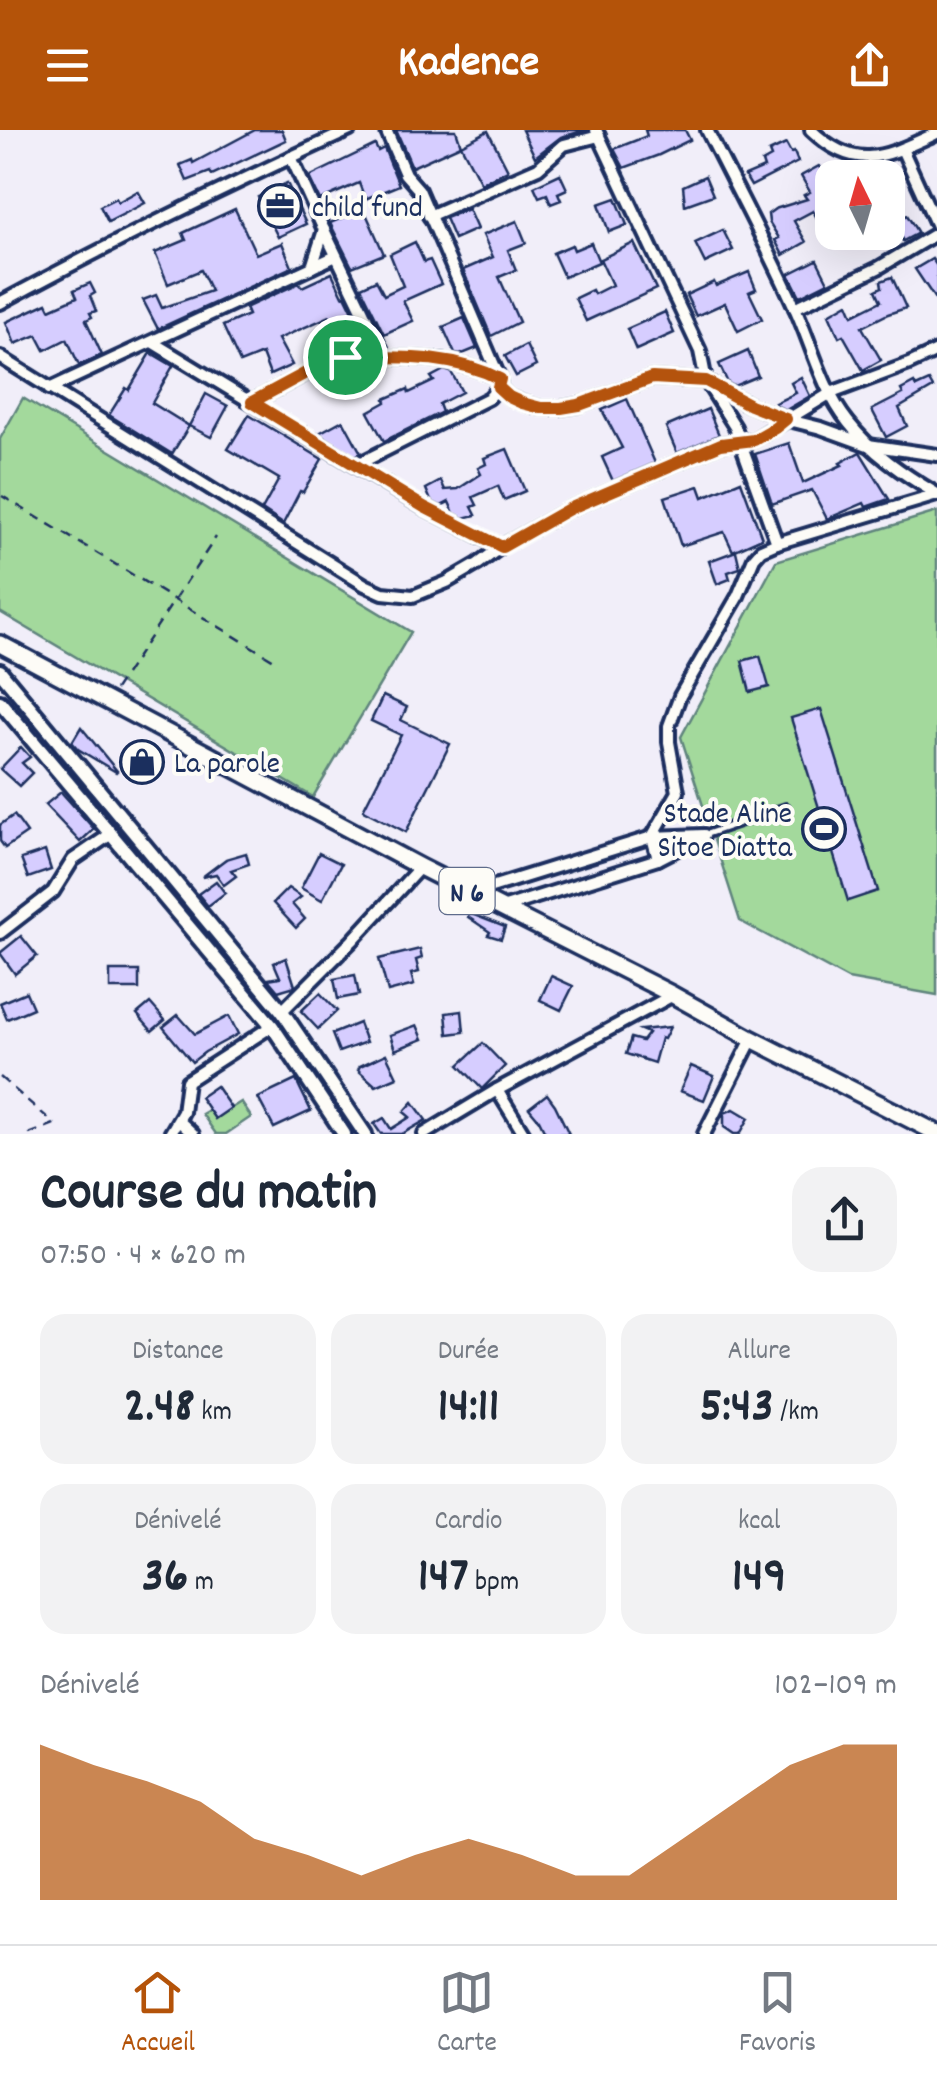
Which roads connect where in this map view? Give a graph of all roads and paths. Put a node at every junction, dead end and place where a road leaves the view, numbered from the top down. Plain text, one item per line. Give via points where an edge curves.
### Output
1 (350, 130) edge
2 (386, 130) edge
3 (708, 130) edge
4 (810, 130) edge
5 (597, 133) edge
6 (937, 133) edge
7 (902, 149) junction
8 (291, 157) junction
9 (429, 216) junction
10 (324, 230) junction
11 (937, 230) edge
12 (336, 256) junction
13 (312, 267) junction
14 (0, 304) edge
15 (795, 308) junction
16 (152, 342) junction
17 (937, 351) edge
18 (0, 357) edge
19 (385, 357) junction
20 (706, 381) junction
21 (499, 383) junction
22 (50, 389) junction
23 (831, 394) junction
24 (252, 402) junction
25 (786, 419) junction
26 (740, 443) junction
27 (868, 445) junction
28 (937, 454) edge
29 (356, 464) junction
30 (937, 494) edge
31 (2, 496) edge
32 (216, 537) dead end
33 (777, 542) junction
34 (502, 547) junction
35 (174, 601) junction
36 (0, 644) edge
37 (280, 663) dead end
38 (0, 671) edge
39 (0, 702) edge
40 (108, 702) junction
41 (786, 807) dead end
42 (111, 834) junction
43 (704, 835) junction
44 (652, 837) junction
45 (658, 859) junction
46 (420, 868) junction
47 (472, 893) junction
48 (502, 908) junction
49 (0, 934) edge
50 (673, 995) junction
51 (282, 1011) junction
52 (272, 1026) junction
53 (752, 1039) junction
54 (0, 1077) edge
55 (497, 1090) junction
56 (178, 1121) junction
57 (937, 1133) edge
58 (29, 1134) edge
59 (170, 1134) edge
60 (193, 1134) edge
61 (344, 1134) edge
62 (365, 1134) edge
63 (424, 1134) edge
64 (524, 1134) edge
65 (704, 1134) edge

1 - 8 street
2 - 9 street
3 - 15 street
4 - 7 street via 860,158
5 - 9 street via 564,145 538,168
5 - 20 street via 700,350
6 - 7 street
7 - 11 street
8 - 10 street
8 - 14 street
9 - 21 street
10 - 12 street
10 - 13 street
11 - 15 street
12 - 13 street
12 - 19 street
13 - 16 street
15 - 23 street
16 - 22 street
16 - 24 street
17 - 23 street
18 - 22 street
19 - 21 street via 460,362
19 - 24 street via 330,360
20 - 21 street via 652,378 561,408 522,403
20 - 25 street
20 - 26 street
21 - 29 street via 489,398
22 - 34 street via 383,594 413,596
23 - 25 street
23 - 27 street
24 - 29 street
25 - 26 street
25 - 27 street
26 - 33 street
26 - 34 street via 721,444 569,509
27 - 28 street
27 - 30 street
29 - 34 street
30 - 33 street
31 - 35 path
32 - 35 path
33 - 44 street via 754,558 680,696 669,726 678,792
35 - 37 path
35 - 40 path
36 - 40 main road, N 6
38 - 51 street
39 - 42 street
40 - 46 main road, N 6
41 - 43 lane
42 - 49 street via 73,860 53,892
42 - 52 street
43 - 44 street
43 - 45 street
44 - 45 street
44 - 47 street
45 - 48 street
46 - 47 main road, N 6
46 - 51 street
47 - 48 main road, N 6
48 - 50 main road, N 6
50 - 53 main road, N 6
50 - 55 street
51 - 62 street
52 - 56 street via 188,1079
52 - 61 street
53 - 57 main road, N 6
53 - 65 street
54 - 58 path via 55,1124
55 - 63 street
55 - 64 street
56 - 59 street
56 - 60 street

